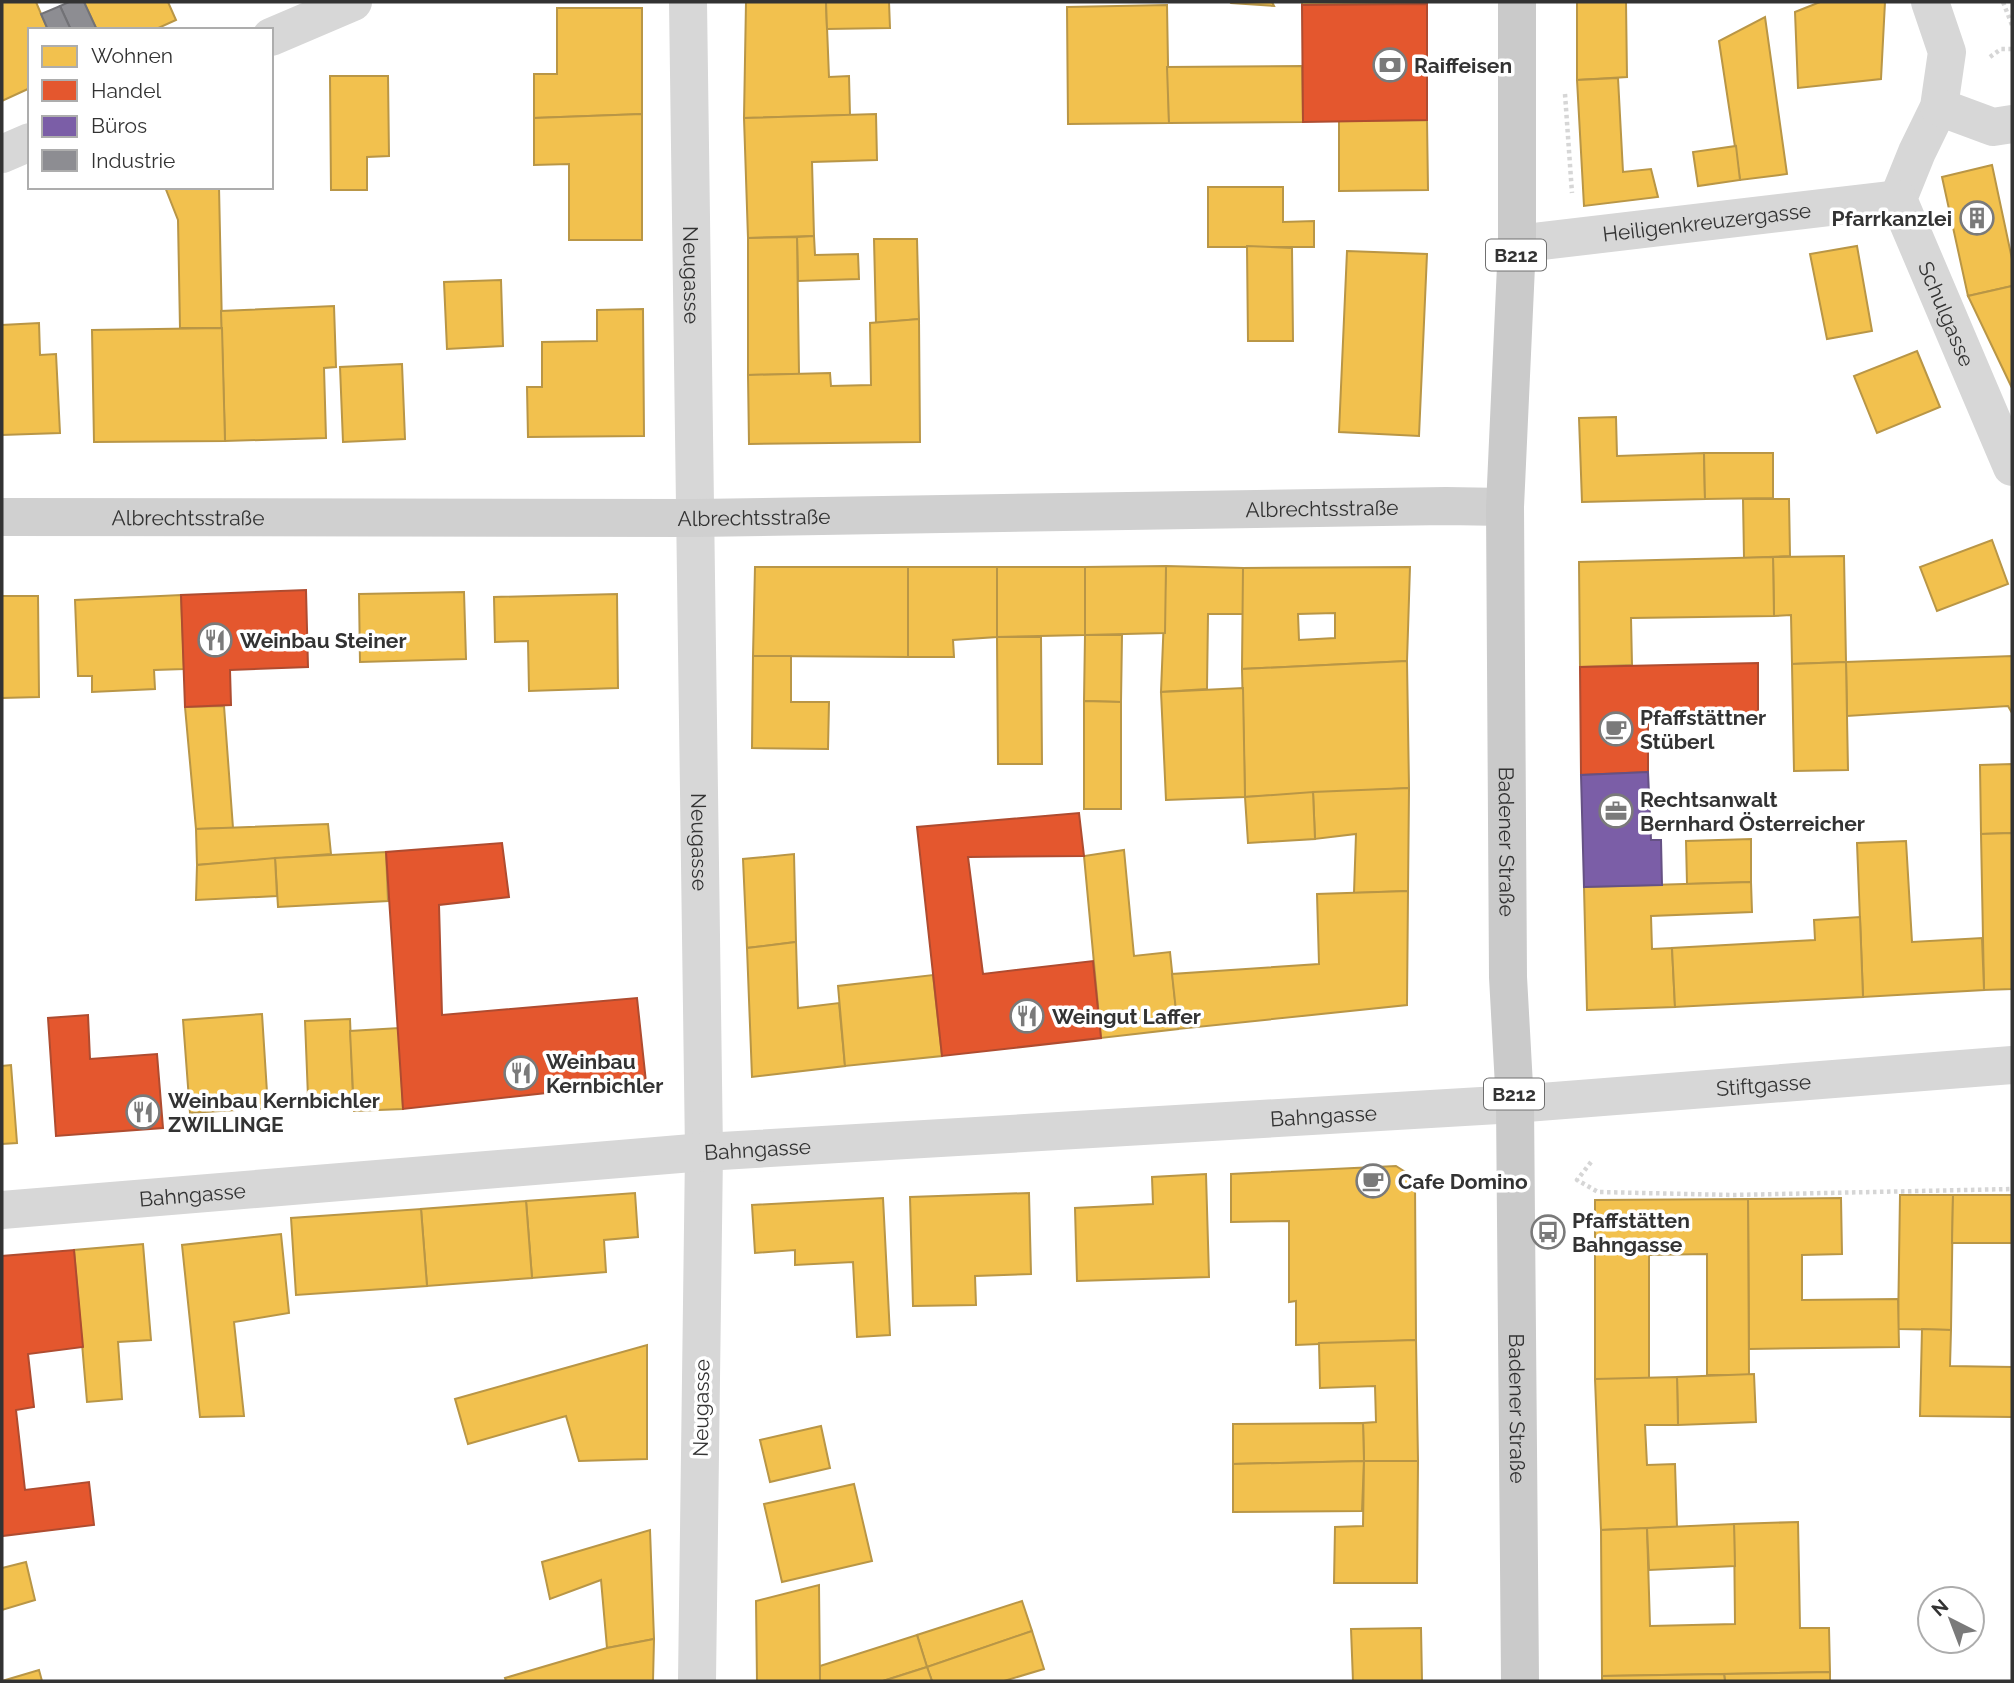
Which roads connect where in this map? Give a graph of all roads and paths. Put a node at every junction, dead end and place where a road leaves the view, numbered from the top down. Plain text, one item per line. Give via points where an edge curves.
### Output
1 (353, 2) edge
2 (688, 2) edge
3 (1517, 2) edge
4 (1930, 2) edge
5 (2003, 2) edge
6 (2012, 25) edge
7 (273, 36) edge
8 (2012, 49) edge
9 (1983, 63) dead end
10 (1564, 81) dead end
11 (1940, 107) junction
12 (2012, 124) edge
13 (28, 143) edge
14 (2, 154) edge
15 (1898, 199) junction
16 (1575, 237) junction
17 (1517, 244) junction
18 (2012, 467) edge
19 (1505, 507) junction
20 (2, 517) edge
21 (695, 517) junction
22 (2012, 1065) edge
23 (1515, 1104) junction
24 (704, 1152) junction
25 (1591, 1162) dead end
26 (2012, 1189) edge
27 (2, 1210) edge
28 (697, 1681) edge
29 (1520, 1681) edge

1 - 7 street
2 - 21 street, Neugasse
3 - 17 main road, Badener Straße / B212
4 - 11 street via 1947,52
5 - 6 path
8 - 9 path via 2001,49
10 - 16 path
11 - 12 street via 1993,127
11 - 15 street
13 - 14 street
15 - 16 street, Heiligenkreuzergasse
15 - 18 street, Schulgasse
16 - 17 street, Heiligenkreuzergasse
17 - 19 main road, Badener Straße / B212
19 - 21 street, Albrechtsstraße
19 - 23 main road, Badener Straße / B212 via 1508,977
20 - 21 street, Albrechtsstraße
21 - 24 street, Neugasse
22 - 23 street, Stiftgasse
23 - 24 street, Bahngasse
23 - 29 main road, Badener Straße / B212
24 - 27 street, Bahngasse
24 - 28 street, Neugasse
25 - 26 path via 1577,1180 1598,1192 1733,1195

